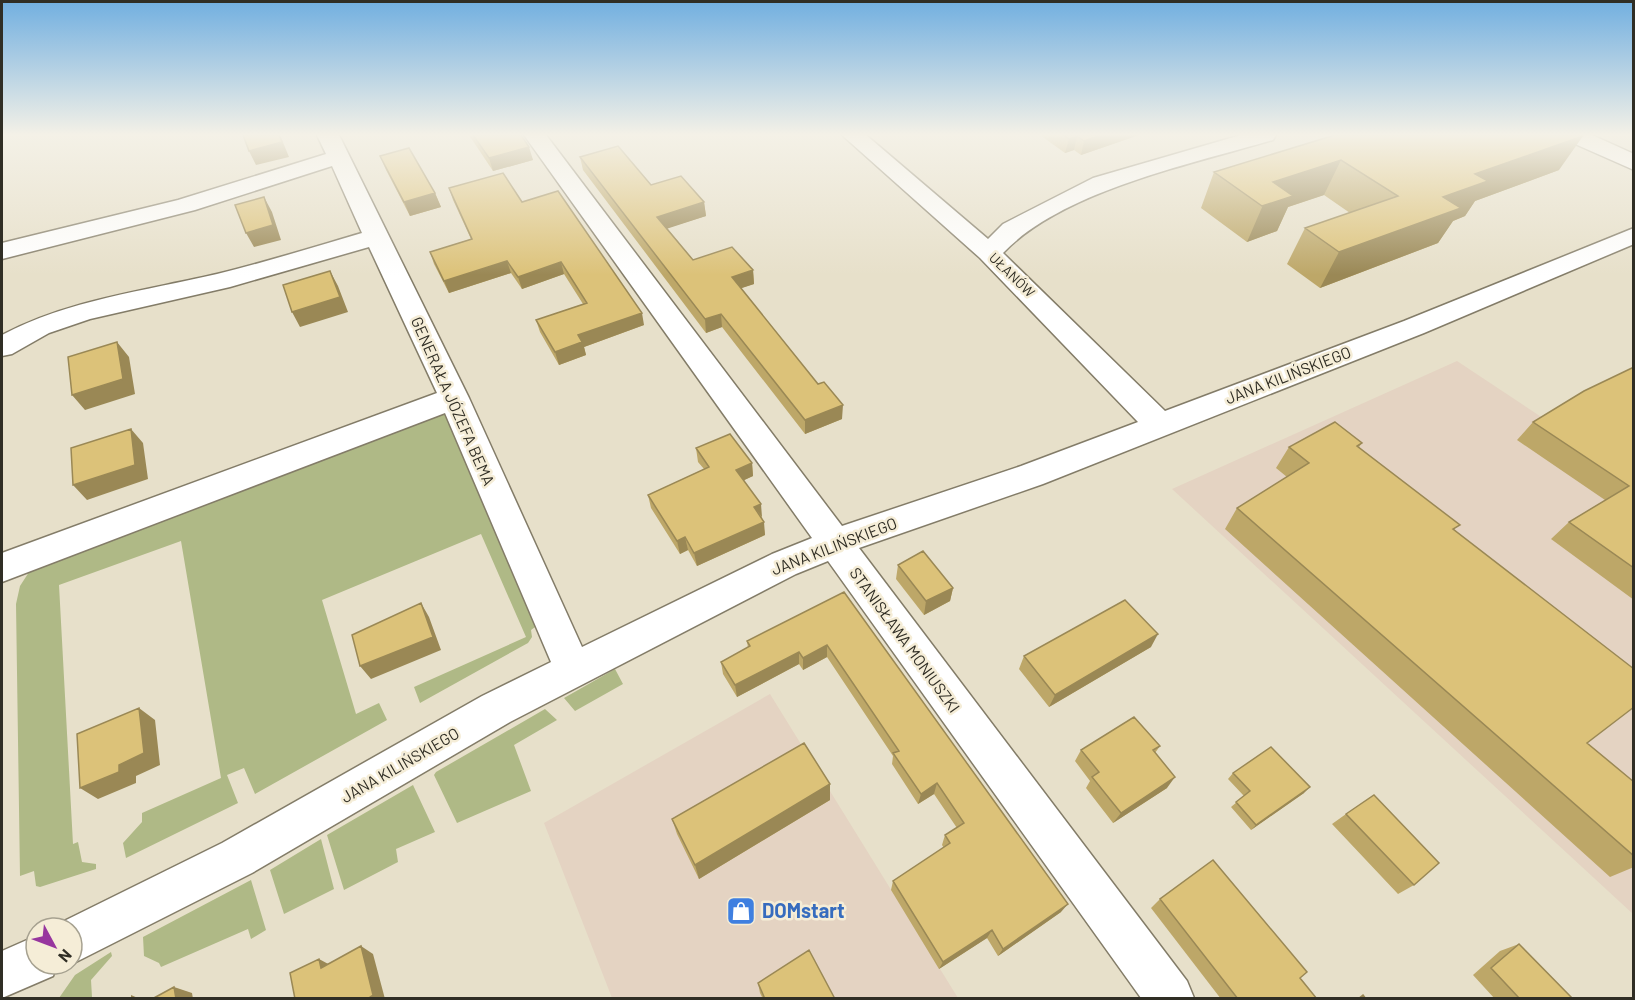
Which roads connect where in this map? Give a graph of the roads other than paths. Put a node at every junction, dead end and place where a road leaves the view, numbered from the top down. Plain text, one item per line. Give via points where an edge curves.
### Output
1 (244, 182) edge
2 (350, 182) edge
3 (569, 182) edge
4 (907, 182) edge
5 (1106, 182) edge
6 (1634, 235) edge
7 (376, 237) junction
8 (2, 251) edge
9 (989, 253) junction
10 (2, 347) edge
11 (454, 398) junction
12 (1160, 425) junction
13 (834, 544) junction
14 (2, 568) edge
15 (573, 668) junction
16 (84, 935) edge
17 (24, 965) edge
18 (2, 976) edge
19 (2, 993) edge
20 (2, 999) edge
21 (1170, 999) edge

1 - 8 street via 186,205
2 - 7 street, GENERAŁA JÓZEFA BEMA
3 - 13 street, STANISŁAWA MONIUSZKI
4 - 9 street, UŁANÓW
5 - 9 street via 1012,229
6 - 12 street, JANA KILIŃSKIEGO via 1414,327
7 - 10 street via 221,282 83,312 39,327
7 - 11 street, GENERAŁA JÓZEFA BEMA
9 - 12 street, UŁANÓW
11 - 14 street
11 - 15 street, GENERAŁA JÓZEFA BEMA
12 - 13 street, JANA KILIŃSKIEGO
13 - 15 street, JANA KILIŃSKIEGO via 784,564
13 - 21 street, STANISŁAWA MONIUSZKI
15 - 16 street, JANA KILIŃSKIEGO via 237,858
17 - 18 street
19 - 20 street

